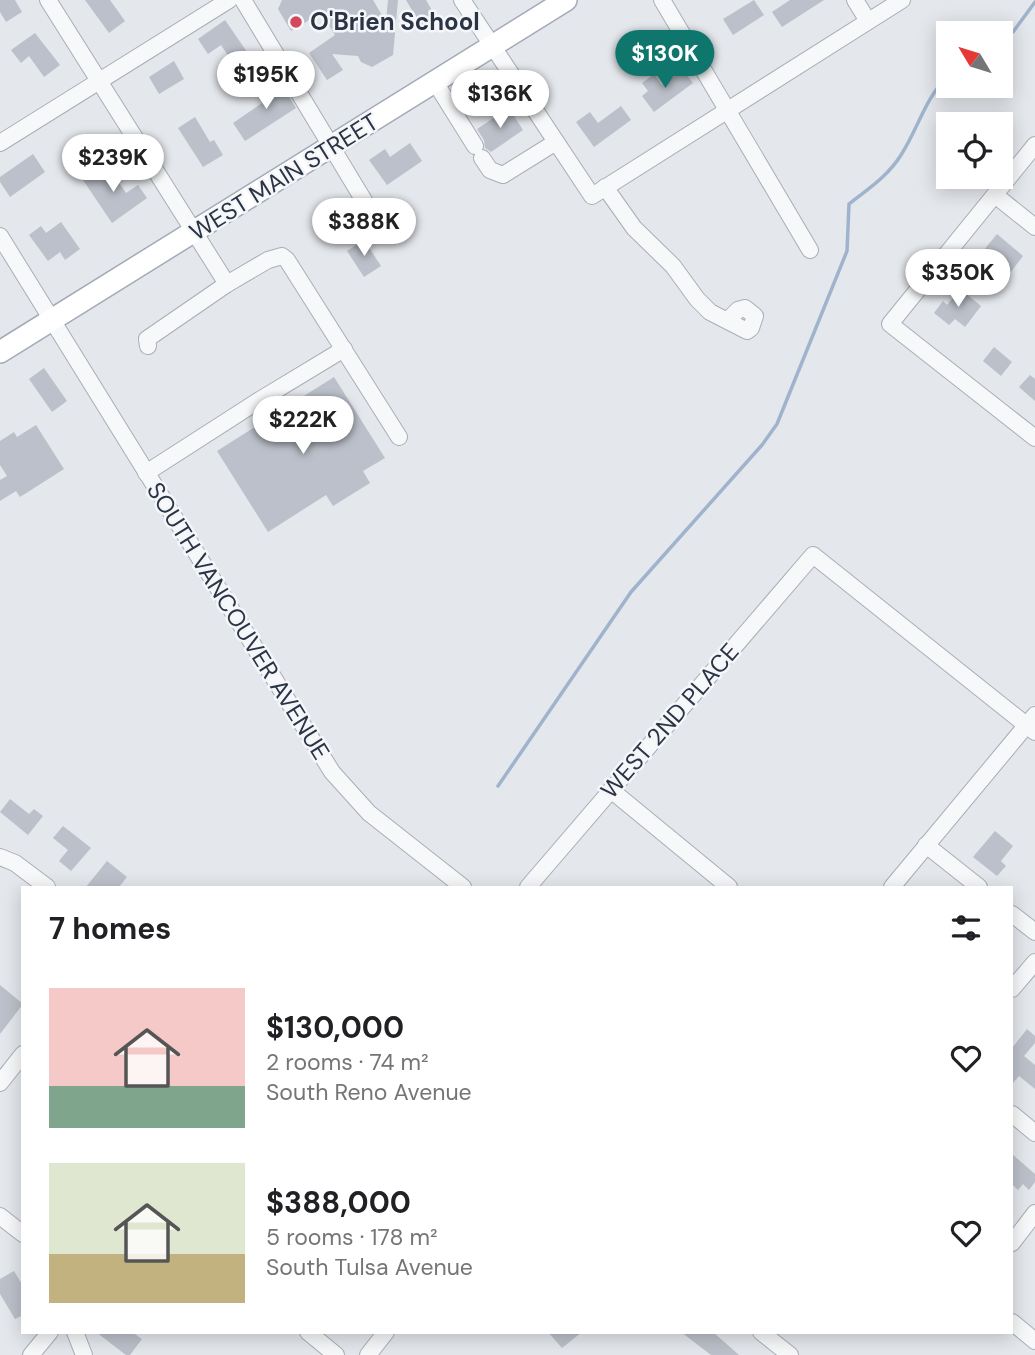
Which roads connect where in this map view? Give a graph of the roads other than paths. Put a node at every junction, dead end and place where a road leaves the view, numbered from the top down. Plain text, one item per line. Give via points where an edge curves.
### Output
1 (48, 0) edge
2 (229, 0) edge
3 (243, 0) edge
4 (462, 0) edge
5 (566, 0) edge
6 (662, 0) edge
7 (855, 0) edge
8 (902, 0) edge
9 (868, 20) junction
10 (492, 46) junction
11 (435, 82) junction
12 (98, 83) junction
13 (728, 108) junction
14 (556, 142) junction
15 (0, 143) edge
16 (1035, 145) edge
17 (330, 149) junction
18 (599, 191) junction
19 (995, 195) junction
20 (372, 214) dead end
21 (1035, 227) edge
22 (194, 233) junction
23 (0, 236) edge
24 (810, 250) dead end
25 (227, 284) junction
26 (52, 320) junction
27 (728, 320) dead end
28 (148, 346) dead end
29 (344, 349) junction
30 (0, 352) edge
31 (399, 437) dead end
32 (1035, 438) edge
33 (146, 473) junction
34 (1032, 724) edge
35 (611, 790) junction
36 (926, 845) junction
37 (0, 857) edge
38 (46, 886) edge
39 (462, 886) edge
40 (529, 886) edge
41 (728, 886) edge
42 (893, 886) edge
43 (978, 886) edge
44 (1013, 915) edge
45 (1035, 932) edge
46 (1035, 962) edge
47 (1013, 988) edge
48 (21, 1057) edge
49 (0, 1083) edge
50 (1013, 1115) edge
51 (1035, 1133) edge
52 (1035, 1213) edge
53 (0, 1216) edge
54 (21, 1232) edge
55 (1013, 1242) edge
56 (1013, 1323) edge
57 (48, 1334) edge
58 (76, 1334) edge
59 (310, 1334) edge
60 (384, 1334) edge
61 (764, 1334) edge
62 (1035, 1341) edge
63 (31, 1355) edge
64 (84, 1355) edge
65 (336, 1355) edge
66 (368, 1355) edge
67 (790, 1355) edge

1 - 12 street
2 - 12 street
3 - 17 street
4 - 10 street
5 - 10 main road, WEST MAIN STREET
6 - 13 street
7 - 9 street
8 - 9 street
9 - 13 street
10 - 11 main road, WEST MAIN STREET
10 - 14 street
11 - 14 street via 490,170 503,175
11 - 17 main road, WEST MAIN STREET
12 - 15 street
12 - 22 street
13 - 18 street
13 - 24 street
14 - 18 street
16 - 19 street
17 - 20 street
17 - 22 main road, WEST MAIN STREET
18 - 27 street via 674,266 697,299
19 - 21 street
19 - 32 street via 890,324
22 - 25 street
22 - 26 main road, WEST MAIN STREET
23 - 26 street, SOUTH VANCOUVER AVENUE
25 - 28 street via 154,332 147,338
25 - 29 street via 282,256
26 - 30 main road, WEST MAIN STREET
26 - 33 street, SOUTH VANCOUVER AVENUE
29 - 31 street
29 - 33 street
33 - 39 street, SOUTH VANCOUVER AVENUE via 332,772 369,813
34 - 35 street, WEST 2ND PLACE via 813,555
34 - 36 street
35 - 40 street, WEST 2ND PLACE
35 - 41 street
36 - 42 street
36 - 43 street
37 - 38 street
44 - 45 street
46 - 47 street
48 - 49 street
50 - 51 street
52 - 55 street
53 - 54 street
56 - 62 street
57 - 63 street
58 - 64 street
59 - 65 street
60 - 66 street
61 - 67 street

